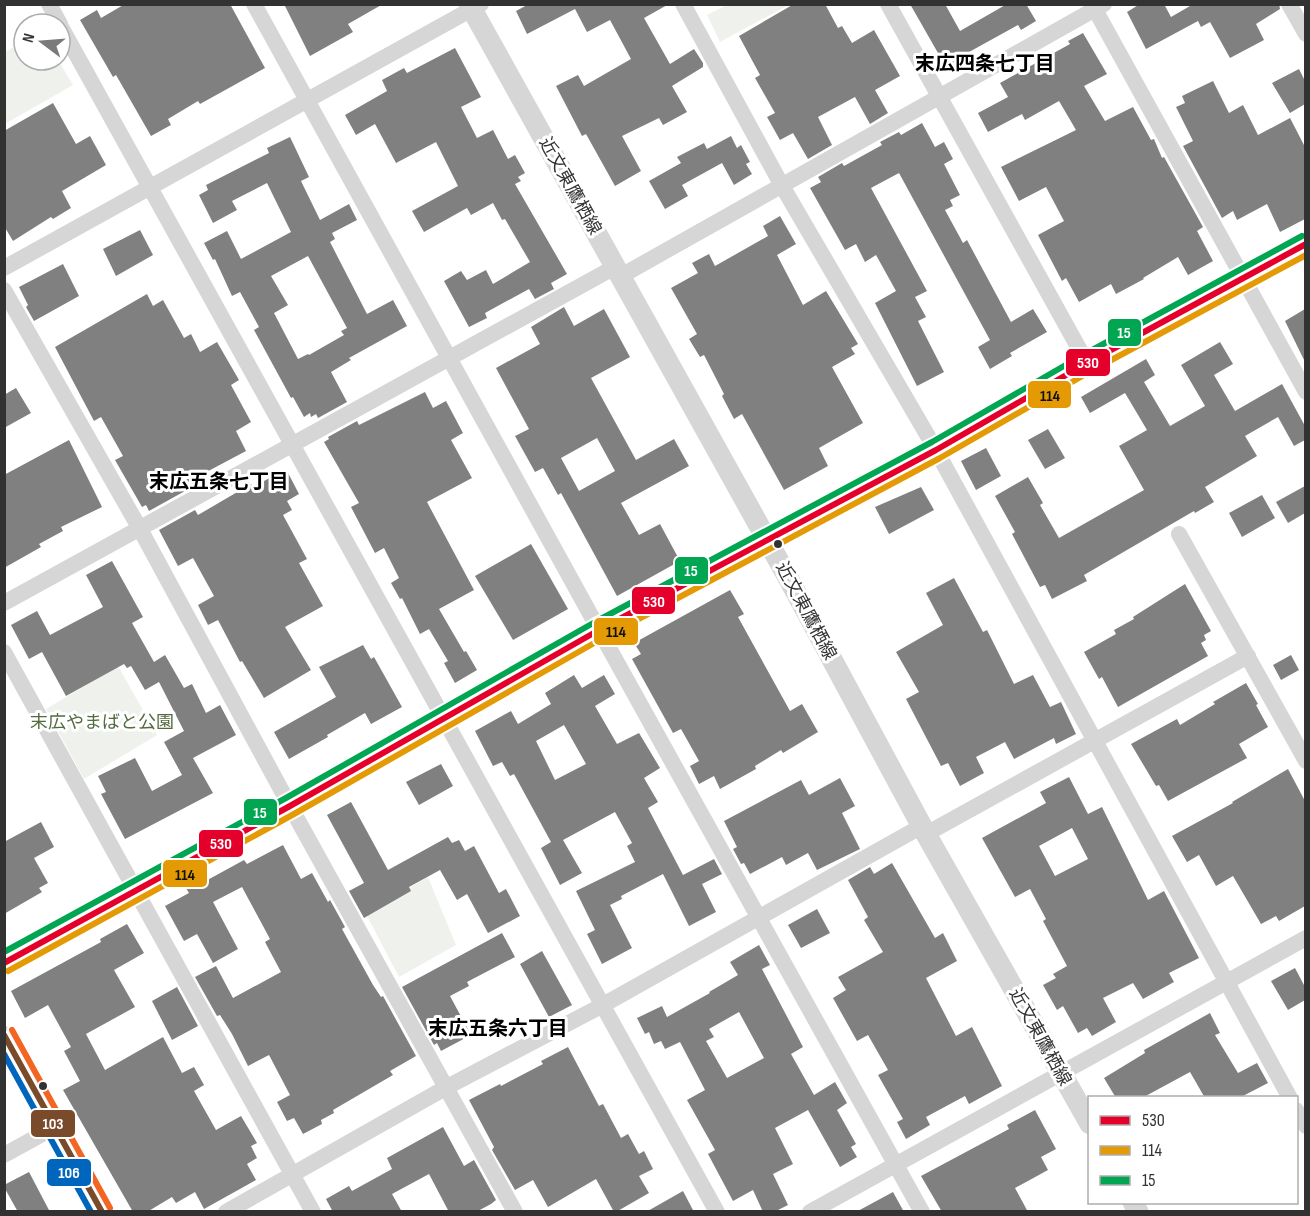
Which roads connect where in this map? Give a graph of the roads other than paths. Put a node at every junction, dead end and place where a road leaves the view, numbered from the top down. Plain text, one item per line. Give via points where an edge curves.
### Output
1 (254, 4) edge
2 (683, 4) edge
3 (888, 4) edge
4 (1289, 4) edge
5 (474, 6) edge
6 (1097, 6) edge
7 (1305, 34) edge
8 (72, 45) edge
9 (939, 96) junction
10 (308, 101) junction
11 (781, 184) junction
12 (151, 187) junction
13 (1305, 244) edge
14 (4, 268) edge
15 (618, 272) junction
16 (1242, 279) junction
17 (4, 290) edge
18 (450, 358) junction
19 (1087, 363) junction
20 (1305, 392) edge
21 (293, 443) junction
22 (936, 450) junction
23 (140, 529) junction
24 (1179, 534) dead end
25 (767, 540) junction
26 (4, 603) edge
27 (599, 630) junction
28 (4, 652) edge
29 (1248, 656) junction
30 (443, 718) junction
31 (1095, 741) junction
32 (1305, 761) edge
33 (290, 806) junction
34 (924, 830) junction
35 (137, 890) junction
36 (758, 917) junction
37 (1305, 938) edge
38 (4, 963) edge
39 (1226, 981) junction
40 (603, 1005) junction
41 (4, 1034) edge
42 (1061, 1073) junction
43 (447, 1087) junction
44 (1289, 1096) edge
45 (1088, 1122) edge
46 (55, 1127) junction
47 (4, 1155) edge
48 (896, 1164) junction
49 (293, 1175) junction
50 (102, 1212) edge
51 (226, 1212) edge
52 (313, 1212) edge
53 (515, 1212) edge
54 (717, 1212) edge
55 (810, 1212) edge
56 (922, 1212) edge

1 - 10 street
2 - 11 street
3 - 9 street
4 - 7 street
5 - 10 street
5 - 15 street, 近文東鷹栖線
6 - 9 street
6 - 16 street
8 - 12 street
9 - 11 street
9 - 19 street
10 - 12 street
10 - 18 street
11 - 15 street
11 - 22 street
12 - 14 street
12 - 21 street
13 - 16 street
15 - 18 street
15 - 25 street, 近文東鷹栖線
16 - 19 street
16 - 20 street
17 - 23 street
18 - 21 street
18 - 27 street
19 - 22 street
21 - 23 street
21 - 30 street
22 - 25 street
22 - 31 street
23 - 26 street
23 - 33 street
24 - 29 street
25 - 27 street
25 - 34 street, 近文東鷹栖線
27 - 30 street
27 - 36 street
28 - 35 street
29 - 31 street
29 - 32 street
30 - 33 street
30 - 40 street
31 - 34 street
31 - 39 street
33 - 35 street
33 - 43 street
34 - 36 street
34 - 42 street, 近文東鷹栖線
35 - 38 street
35 - 49 street
36 - 40 street
36 - 48 street
37 - 39 street
39 - 42 street
39 - 44 street
40 - 43 street
40 - 54 street
41 - 46 street
42 - 45 street, 近文東鷹栖線
42 - 48 street
43 - 49 street
43 - 53 street
46 - 47 street
46 - 50 street
48 - 55 street
48 - 56 street
49 - 51 street
49 - 52 street

